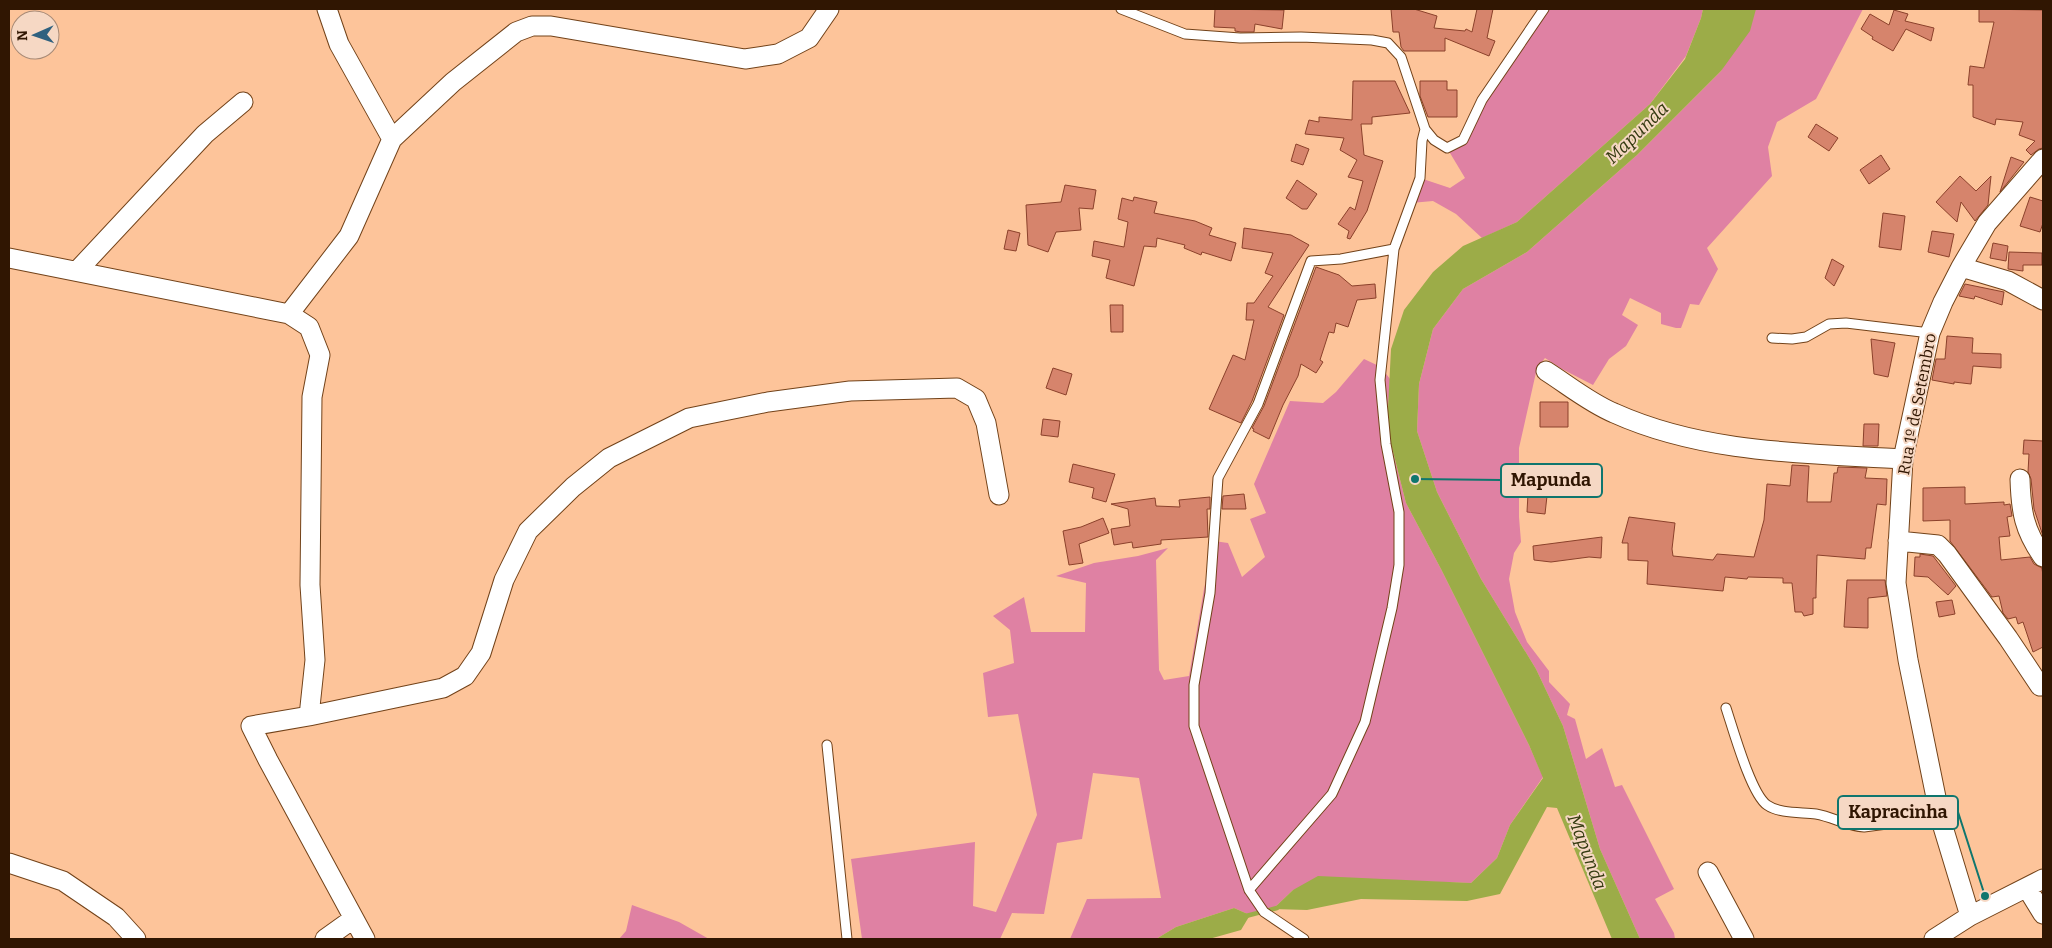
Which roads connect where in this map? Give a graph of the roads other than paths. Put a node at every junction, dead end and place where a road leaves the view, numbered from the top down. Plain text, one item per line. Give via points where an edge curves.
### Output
1 (327, 9) edge
2 (541, 9) edge
3 (829, 9) edge
4 (1121, 9) edge
5 (1544, 9) edge
6 (532, 26) junction
7 (243, 102) dead end
8 (1425, 129) junction
9 (392, 139) junction
10 (2043, 159) edge
11 (1394, 249) junction
12 (9, 258) edge
13 (1961, 267) junction
14 (77, 271) junction
15 (2043, 300) edge
16 (289, 314) junction
17 (1930, 333) junction
18 (1772, 338) dead end
19 (1546, 371) dead end
20 (1903, 459) junction
21 (2020, 479) dead end
22 (999, 495) dead end
23 (1898, 541) junction
24 (2043, 557) edge
25 (2042, 688) edge
26 (1726, 708) dead end
27 (309, 716) junction
28 (827, 745) dead end
29 (1940, 818) junction
30 (9, 863) edge
31 (1708, 872) dead end
32 (2035, 884) edge
33 (1249, 890) junction
34 (2043, 914) edge
35 (1970, 916) junction
36 (353, 919) junction
37 (136, 939) edge
38 (325, 939) edge
39 (364, 939) edge
40 (847, 939) edge
41 (1304, 939) edge
42 (1744, 939) edge
43 (1934, 939) edge

1 - 9 street via 339,44
2 - 6 street
3 - 6 street via 809,38 778,54 745,59 551,26
4 - 8 lane via 1185,34 1388,43 1401,57
5 - 8 lane via 1482,100 1463,140 1447,148
6 - 9 street via 516,32 453,82
7 - 14 street via 205,134
8 - 11 lane via 1420,178
9 - 16 street via 349,236
10 - 13 street, Rua 1º de Setembro via 1987,223
11 - 33 lane via 1380,380 1386,444 1399,512 1399,565 1392,608 1365,722 1332,794
11 - 33 lane via 1311,261 1258,404 1218,478 1210,593 1194,685 1194,726
12 - 14 street
13 - 15 street via 2008,281
13 - 17 street, Rua 1º de Setembro
14 - 16 street
16 - 27 street via 309,327 320,355 312,397 310,585 315,660
17 - 18 lane via 1846,323 1829,324 1792,339
17 - 20 street, Rua 1º de Setembro
19 - 20 street via 1612,412 1655,430 1720,445 1770,451
20 - 23 street, Rua 1º de Setembro
21 - 24 street via 2024,524
22 - 27 street via 986,423 976,399 957,388 850,390 689,418 609,458 572,487 528,531 504,580 481,653 465,676 443,688
23 - 25 street via 1938,545 1947,554
23 - 29 street, Rua 1º de Setembro via 1896,583
26 - 29 lane via 1755,790 1767,805 1777,810 1818,815 1864,827
27 - 36 street via 251,726
28 - 40 lane
29 - 35 street, Rua 1º de Setembro
30 - 37 street via 63,882 116,917
31 - 42 street
32 - 34 street
32 - 35 street
33 - 41 lane via 1264,912
35 - 43 street
36 - 38 street
36 - 39 street

